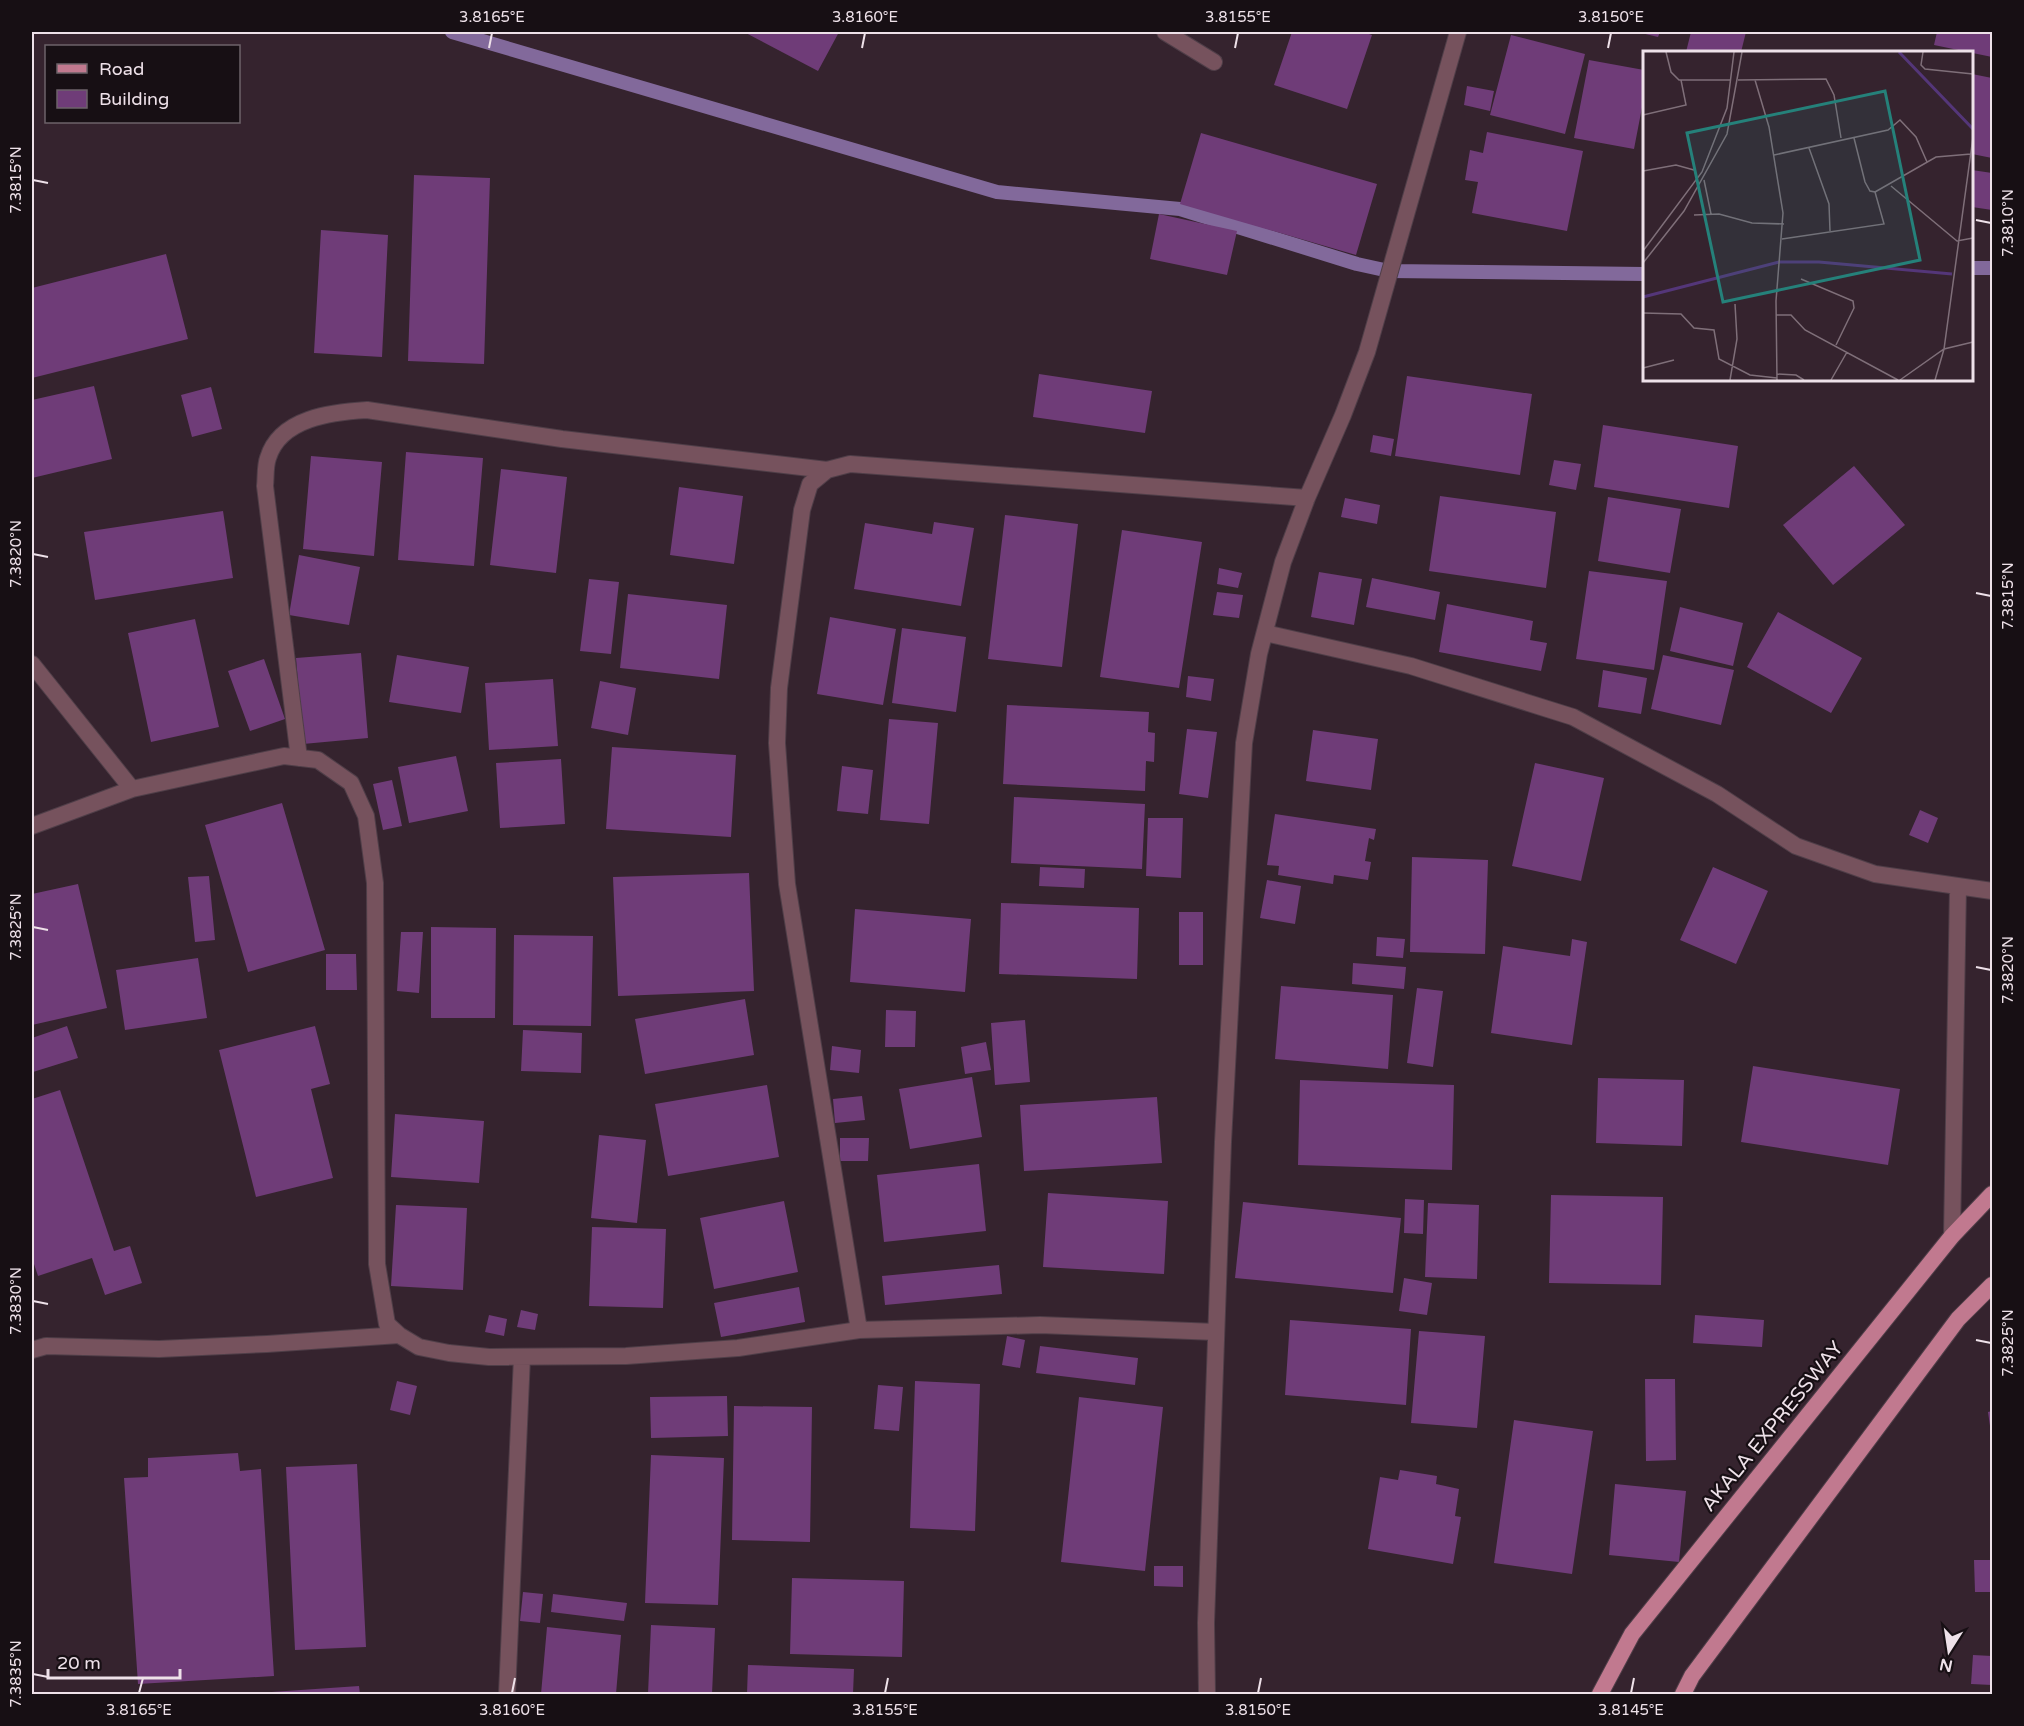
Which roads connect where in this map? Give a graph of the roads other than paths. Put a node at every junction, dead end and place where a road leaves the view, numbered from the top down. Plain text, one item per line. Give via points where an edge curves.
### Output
1 (1165, 32) edge
2 (1458, 32) edge
3 (1214, 62) dead end
4 (827, 470) junction
5 (1307, 498) junction
6 (1265, 633) junction
7 (32, 664) edge
8 (299, 758) junction
9 (132, 789) junction
10 (32, 826) edge
11 (1958, 887) junction
12 (1992, 891) edge
13 (1992, 1194) edge
14 (1952, 1236) junction
15 (1992, 1285) edge
16 (859, 1330) junction
17 (1216, 1332) junction
18 (399, 1335) junction
19 (32, 1350) edge
20 (522, 1357) junction
21 (507, 1695) edge
22 (1207, 1695) edge
23 (1600, 1695) edge
24 (1683, 1695) edge

1 - 3 street
2 - 5 street via 1367,352
4 - 5 street via 850,464
4 - 8 street via 562,439 367,410 308,420 283,434 268,457 265,486
4 - 16 street via 810,484 802,510 779,688 777,743 787,884
5 - 6 street via 1283,562
6 - 11 street via 1410,666 1573,717 1717,794 1796,846 1875,874
6 - 17 street via 1244,742
7 - 9 street
8 - 9 street via 284,756
8 - 18 street via 318,760 351,783 366,816 375,883 377,1264 387,1324
9 - 10 street
11 - 12 street
11 - 14 street
13 - 14 main road, AKALA EXPRESSWAY
14 - 23 main road, AKALA EXPRESSWAY via 1632,1634
15 - 24 main road via 1958,1319 1692,1676
16 - 17 street via 1040,1325
16 - 20 street via 738,1348 626,1356
17 - 22 street
18 - 19 street via 159,1349 46,1346
18 - 20 street via 419,1347 449,1353
20 - 21 street

